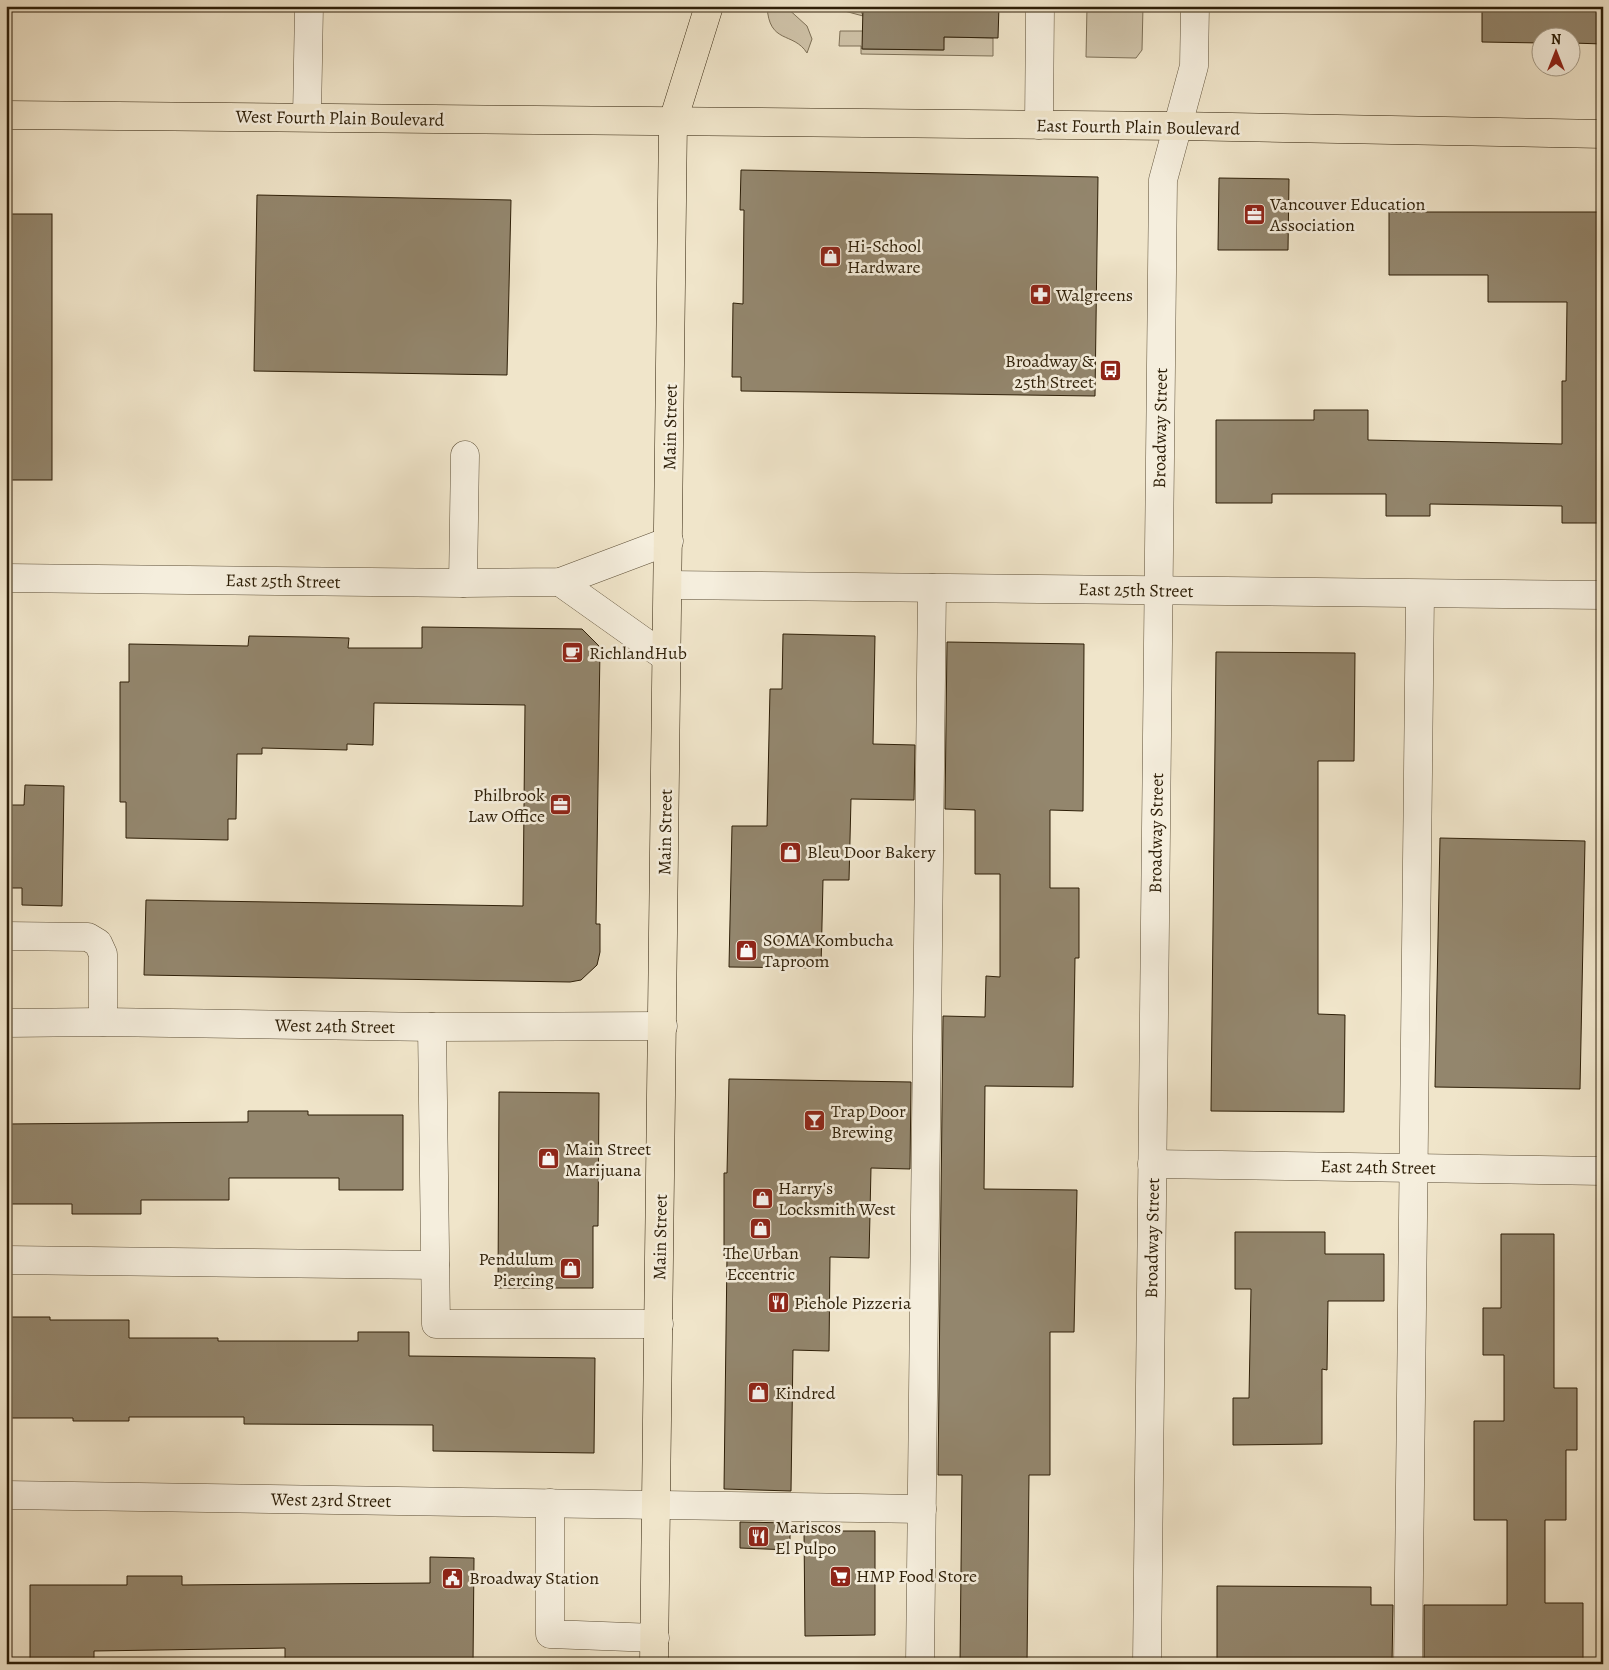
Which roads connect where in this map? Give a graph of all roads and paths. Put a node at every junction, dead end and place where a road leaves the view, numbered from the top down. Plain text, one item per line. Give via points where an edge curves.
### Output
1 (309, 6) edge
2 (709, 6) edge
3 (1040, 6) edge
4 (1195, 6) edge
5 (6, 115) edge
6 (307, 117) junction
7 (673, 121) junction
8 (1038, 125) junction
9 (1177, 126) junction
10 (1603, 134) edge
11 (465, 455) dead end
12 (669, 541) junction
13 (6, 578) edge
14 (560, 582) junction
15 (463, 583) junction
16 (668, 585) junction
17 (932, 588) junction
18 (1158, 590) junction
19 (1420, 594) junction
20 (1603, 594) edge
21 (668, 658) junction
22 (6, 936) edge
23 (103, 1022) junction
24 (6, 1024) edge
25 (663, 1026) junction
26 (432, 1027) junction
27 (1152, 1164) junction
28 (1414, 1167) junction
29 (1603, 1171) edge
30 (6, 1260) edge
31 (436, 1265) junction
32 (659, 1324) junction
33 (6, 1496) edge
34 (550, 1503) junction
35 (656, 1503) junction
36 (922, 1509) junction
37 (655, 1651) edge
38 (920, 1664) edge
39 (1147, 1664) edge
40 (1408, 1664) edge

1 - 6 street
2 - 7 main road, Main Street
3 - 8 street
4 - 9 street, Broadway Street via 1194,66
5 - 6 main road, West Fourth Plain Boulevard
6 - 7 main road, West Fourth Plain Boulevard
7 - 8 main road, East Fourth Plain Boulevard
7 - 12 main road, Main Street
8 - 9 main road, East Fourth Plain Boulevard
9 - 10 main road, East Fourth Plain Boulevard
9 - 18 street, Broadway Street via 1164,180
11 - 15 street
12 - 14 street, East 25th Street
12 - 16 main road, Main Street
13 - 15 street, East 25th Street
14 - 15 street, East 25th Street
14 - 21 street
16 - 17 street, East 25th Street
16 - 21 main road, Main Street
17 - 18 street, East 25th Street
17 - 36 street
18 - 19 street, East 25th Street
18 - 27 street, Broadway Street
19 - 20 street, East 25th Street
19 - 28 street
21 - 25 main road, Main Street
22 - 23 street via 88,937 98,942 103,954
23 - 24 street, West 24th Street
23 - 26 street, West 24th Street
25 - 26 street, West 24th Street
25 - 32 main road, Main Street
26 - 31 street
27 - 28 street, East 24th Street
27 - 39 street, Broadway Street
28 - 29 street, East 24th Street
28 - 40 street
30 - 31 street
31 - 32 street via 436,1324
32 - 35 main road, Main Street
33 - 34 street, West 23rd Street
34 - 35 street, West 23rd Street
34 - 37 street via 550,1634
35 - 36 street, West 23rd Street
35 - 37 main road, Main Street
36 - 38 street

